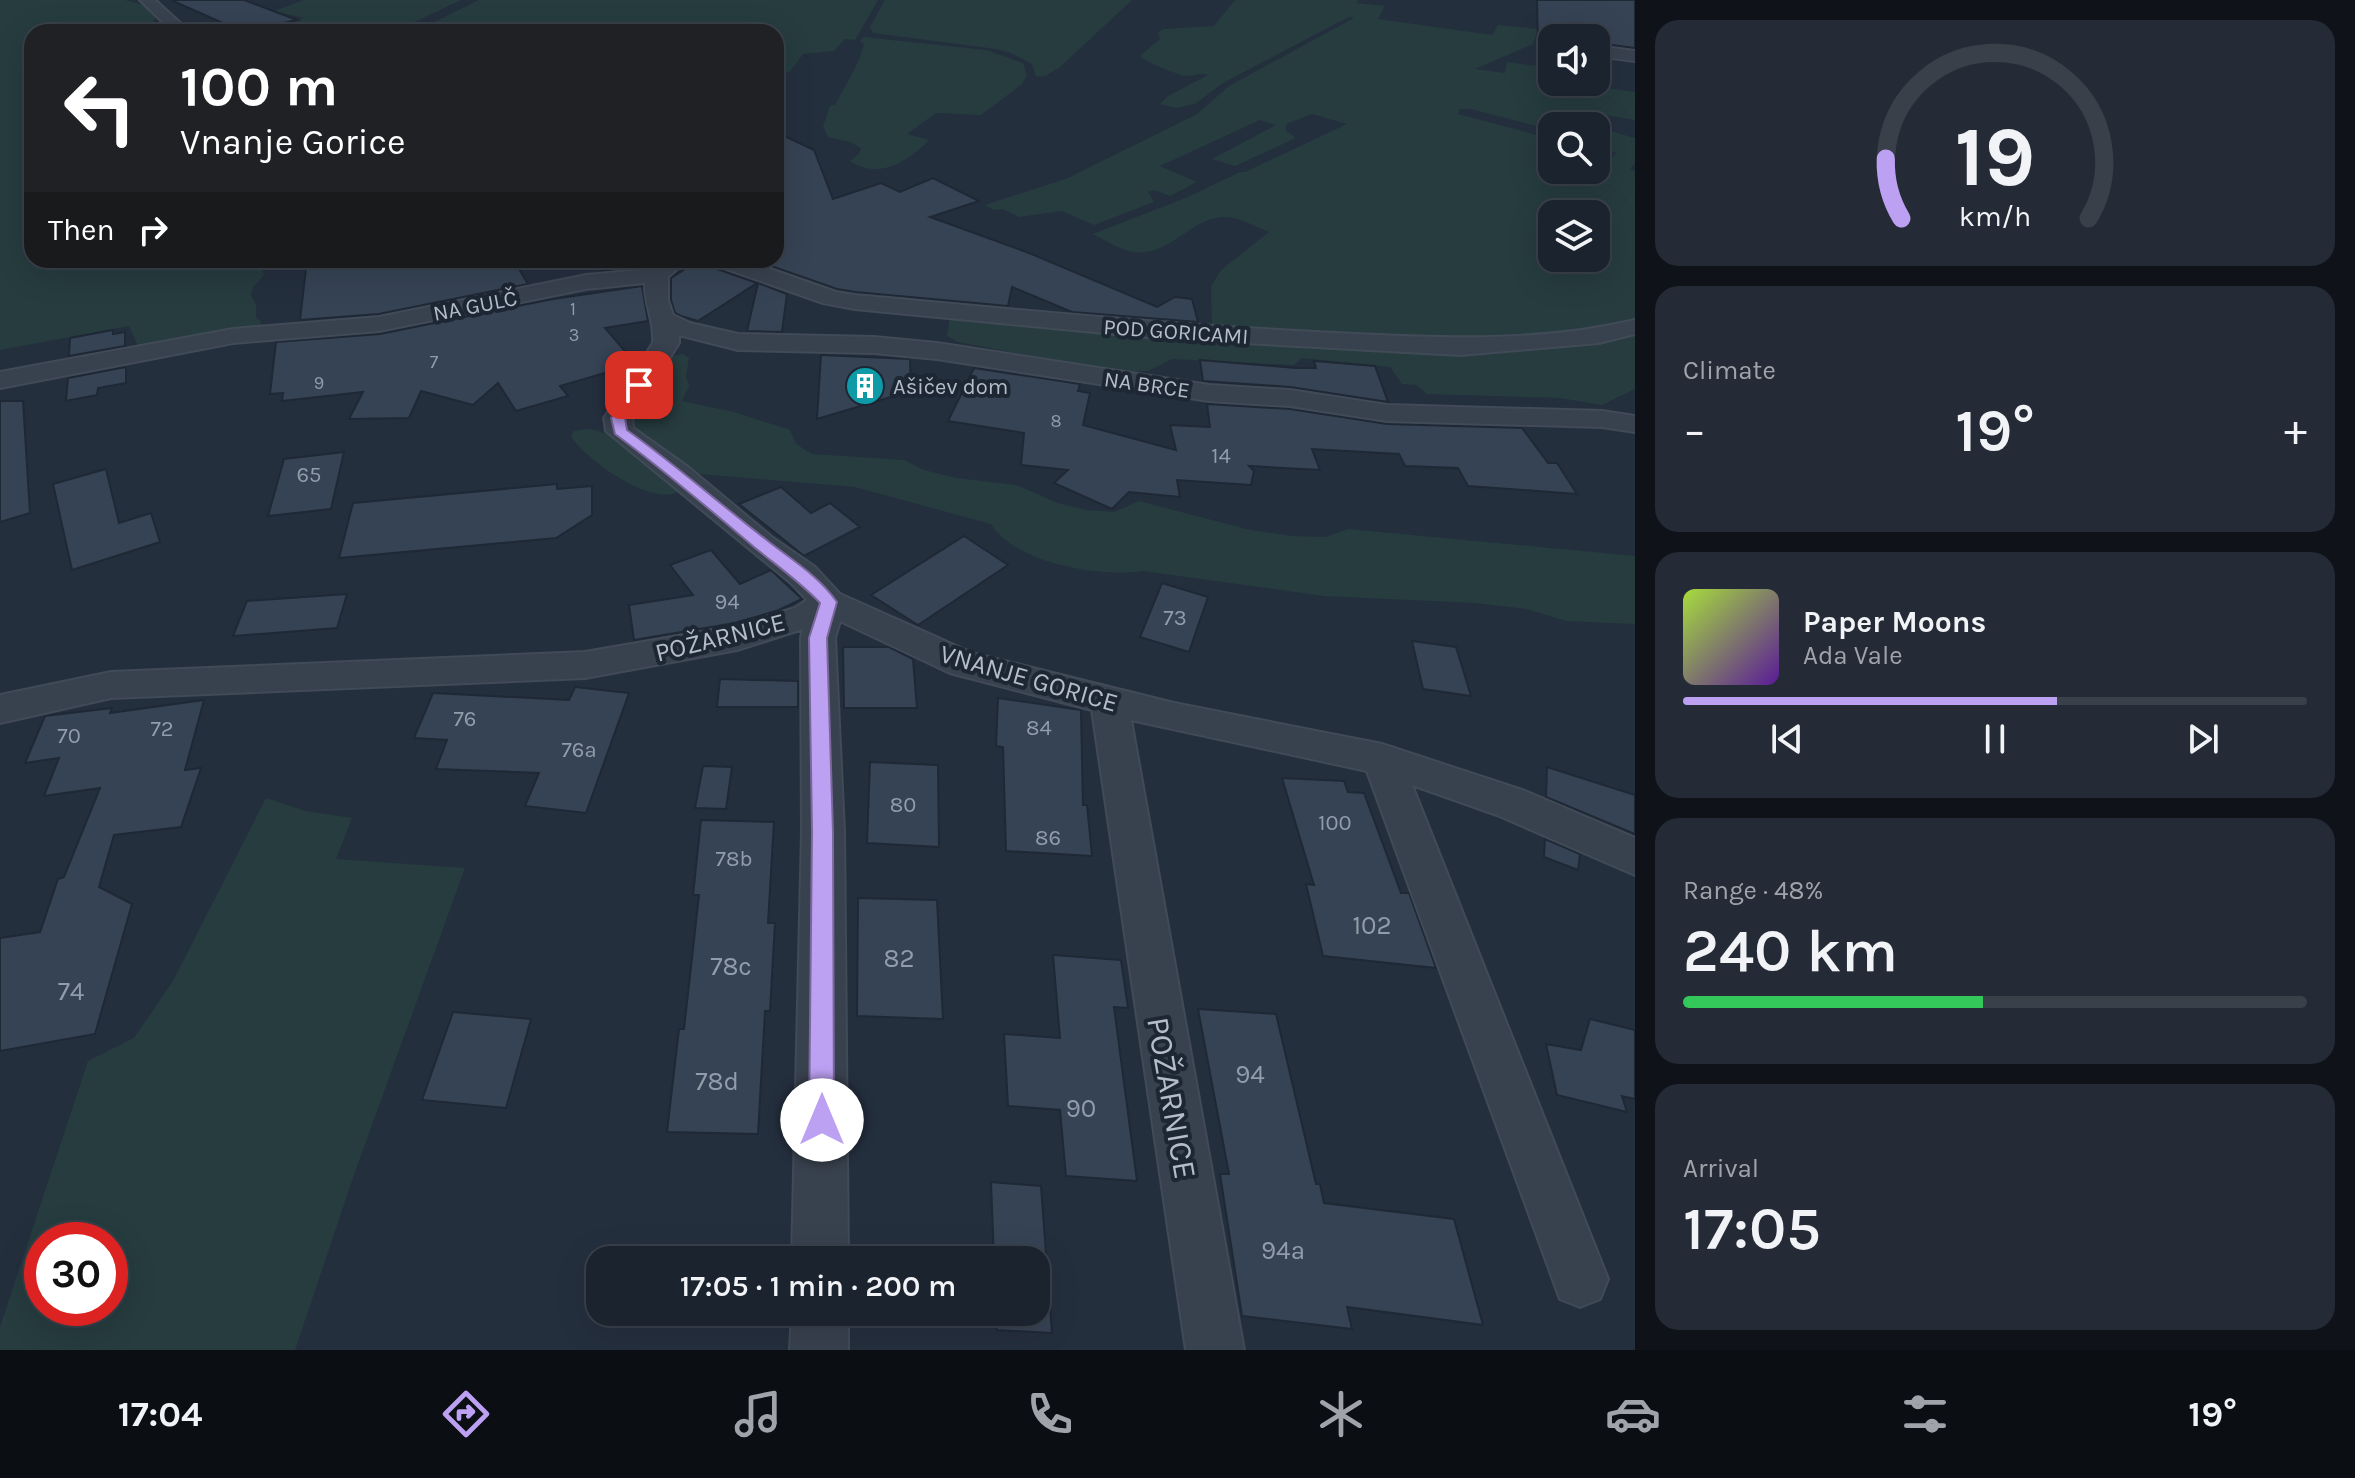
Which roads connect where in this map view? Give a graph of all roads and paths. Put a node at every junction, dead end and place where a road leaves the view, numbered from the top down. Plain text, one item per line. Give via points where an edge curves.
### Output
1 (147, 0) edge
2 (173, 24) edge
3 (1610, 53) edge
4 (1635, 56) edge
5 (667, 268) edge
6 (746, 268) edge
7 (663, 319) junction
8 (1635, 327) edge
9 (292, 331) junction
10 (0, 380) edge
11 (0, 405) edge
12 (1635, 424) edge
13 (828, 602) junction
14 (1109, 702) junction
15 (0, 709) edge
16 (1382, 759) junction
17 (1635, 857) edge
18 (820, 1246) edge
19 (1580, 1279) dead end
20 (820, 1326) edge
21 (819, 1350) edge
22 (1215, 1350) edge

1 - 2 street
3 - 4 street
5 - 7 street, VNANJE GORICE via 656,300
5 - 9 street, NA GULČ via 379,324
6 - 8 street, POD GORICAMI via 855,302 1156,331 1460,347 1599,336
7 - 12 street, NA BRCE via 738,342 937,351 1209,393 1290,398 1387,413
7 - 13 street, VNANJE GORICE via 666,343 618,418 620,431 803,575
9 - 10 street, NA GULČ via 233,336
9 - 11 street, NA GULČ via 98,373
13 - 14 street, VNANJE GORICE via 963,664
13 - 15 street, POŽARNICE via 807,616 737,638 585,665 111,685
13 - 18 street, POŽARNICE via 818,638 823,832
14 - 16 street, VNANJE GORICE
14 - 22 street, POŽARNICE
16 - 17 street, VNANJE GORICE via 1511,803
16 - 19 street
20 - 21 street

